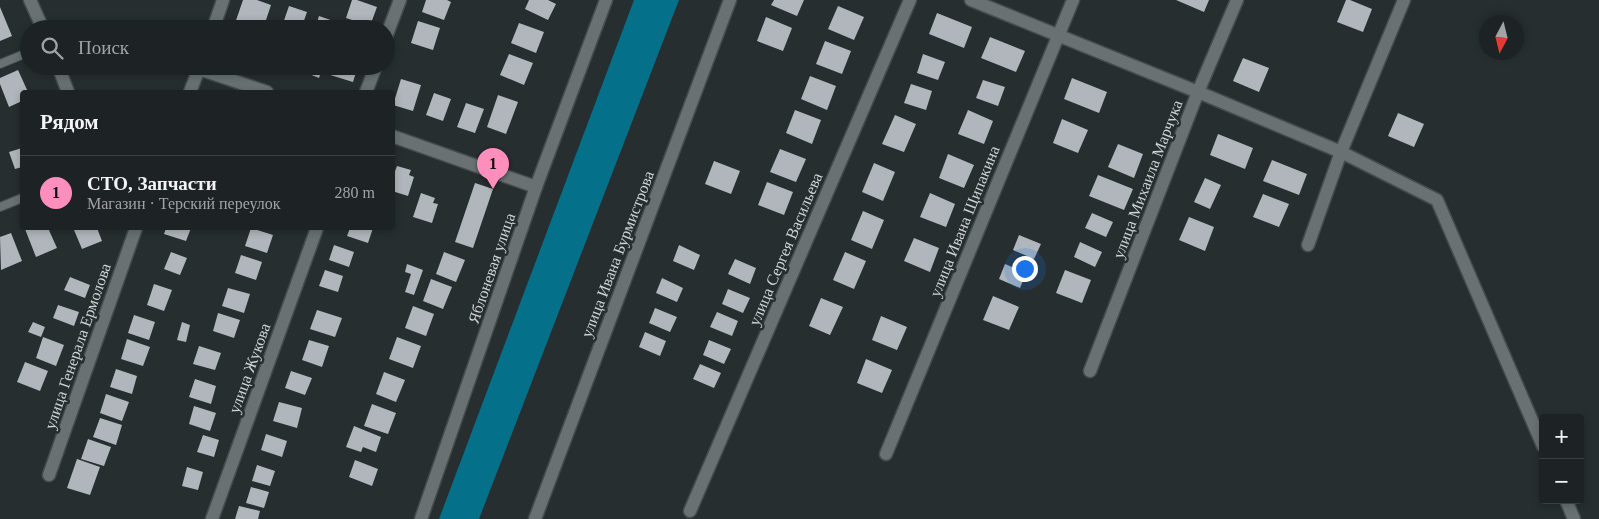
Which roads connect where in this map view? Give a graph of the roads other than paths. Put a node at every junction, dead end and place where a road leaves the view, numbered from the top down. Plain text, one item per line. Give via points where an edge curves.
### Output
1 (30, 0) edge
2 (223, 0) edge
3 (400, 0) edge
4 (606, 0) edge
5 (730, 0) edge
6 (910, 0) edge
7 (970, 0) edge
8 (1073, 0) edge
9 (1237, 0) edge
10 (1404, 0) edge
11 (39, 20) edge
12 (216, 20) edge
13 (392, 20) edge
14 (1058, 36) junction
15 (20, 56) edge
16 (0, 64) edge
17 (61, 75) edge
18 (197, 75) edge
19 (220, 75) edge
20 (373, 75) edge
21 (67, 90) edge
22 (191, 90) edge
23 (262, 90) edge
24 (367, 90) edge
25 (1198, 92) junction
26 (395, 137) edge
27 (1341, 152) junction
28 (536, 187) junction
29 (20, 199) edge
30 (0, 207) edge
31 (135, 230) edge
32 (316, 230) edge
33 (1308, 246) dead end
34 (1090, 371) dead end
35 (1539, 437) edge
36 (886, 454) dead end
37 (49, 475) dead end
38 (1568, 504) edge
39 (690, 511) dead end
40 (212, 519) edge
41 (421, 519) edge
42 (535, 519) edge
43 (1574, 519) edge

1 - 11 street
2 - 12 street
3 - 13 street
4 - 28 street, Яблоневая улица
5 - 42 street, улица Ивана Бурмистрова
6 - 39 street, улица Сергея Васильева
7 - 14 street
8 - 14 street, улица Ивана Щипакина
9 - 25 street, улица Михаила Марчука
10 - 27 street
14 - 25 street
14 - 36 street, улица Ивана Щипакина
15 - 16 lane
17 - 21 street
18 - 22 street
19 - 23 street
20 - 24 street
25 - 27 street
25 - 34 street, улица Михаила Марчука
26 - 28 street
27 - 33 street
27 - 35 street via 1437,200
28 - 41 street, Яблоневая улица
29 - 30 lane
31 - 37 street, улица Генерала Ермолова
32 - 40 street, улица Жукова
38 - 43 street

